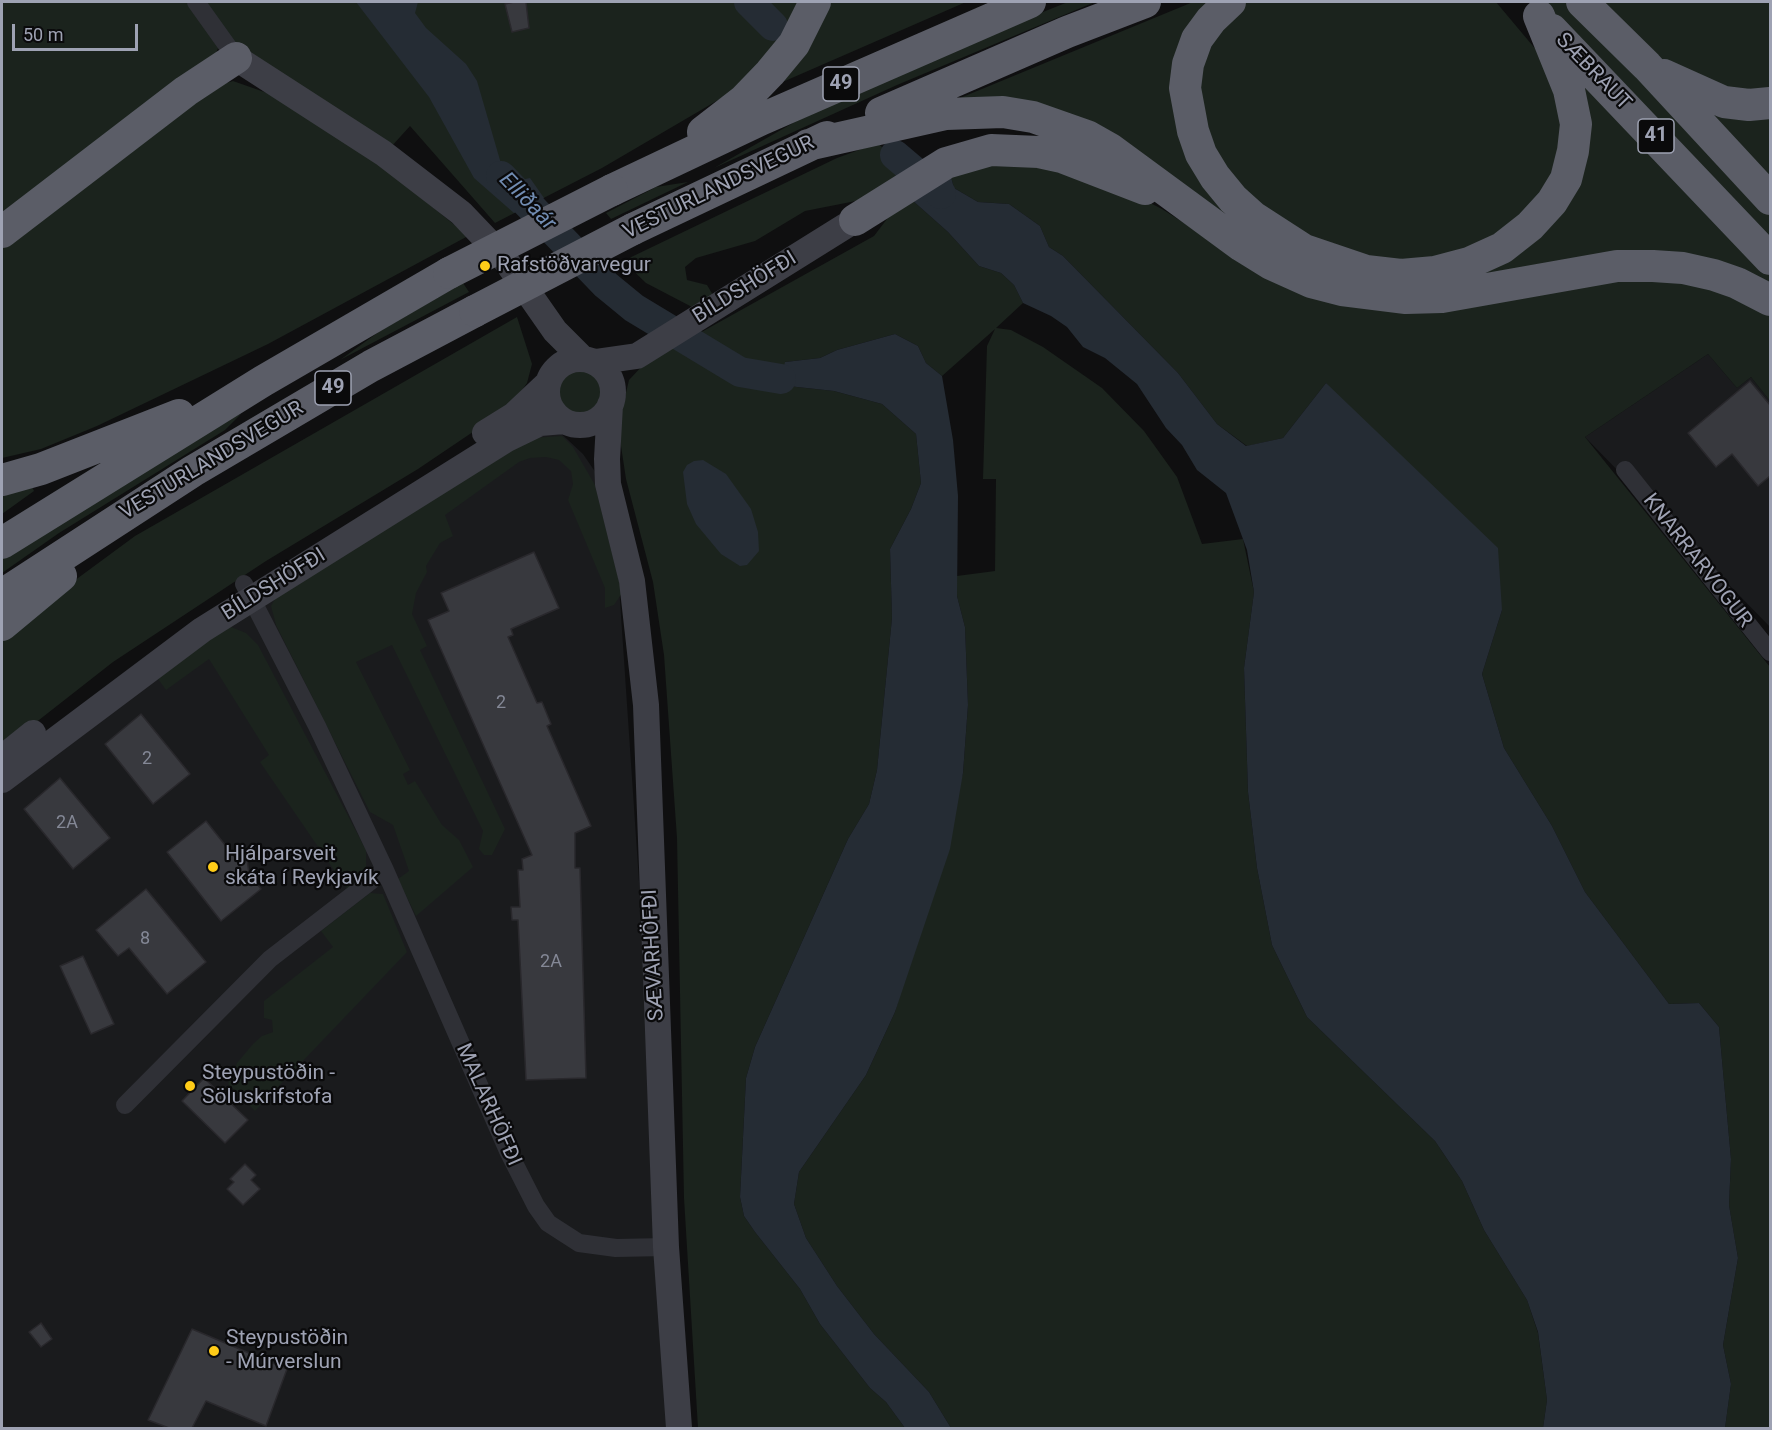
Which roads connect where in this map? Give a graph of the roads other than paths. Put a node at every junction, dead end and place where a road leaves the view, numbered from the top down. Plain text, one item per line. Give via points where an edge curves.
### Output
1 (195, 2) edge
2 (815, 2) edge
3 (1030, 2) edge
4 (1145, 2) edge
5 (1230, 2) edge
6 (1582, 2) edge
7 (1531, 9) edge
8 (236, 58) junction
9 (1647, 66) junction
10 (1770, 103) edge
11 (808, 145) junction
12 (654, 169) junction
13 (1770, 199) edge
14 (855, 220) joint
15 (1207, 221) junction
16 (2, 232) edge
17 (1770, 259) edge
18 (1770, 300) edge
19 (540, 310) junction
20 (643, 352) junction
21 (589, 361) junction
22 (550, 379) junction
23 (263, 381) junction
24 (611, 401) junction
25 (567, 422) junction
26 (1625, 470) dead end
27 (193, 471) junction
28 (2, 480) edge
29 (608, 484) junction
30 (2, 543) edge
31 (248, 591) junction
32 (2, 595) edge
33 (2, 625) edge
34 (1770, 652) edge
35 (2, 758) edge
36 (2, 780) edge
37 (385, 870) junction
38 (125, 1105) dead end
39 (666, 1247) junction
40 (679, 1428) edge

1 - 8 street
2 - 12 highway via 794,44 764,80 743,101
3 - 12 highway, VESTURLANDSVEGUR / 49
4 - 11 highway, VESTURLANDSVEGUR / 49
5 - 7 highway via 1197,39 1185,88 1195,139 1215,177 1253,217 1304,250 1365,271 1401,275 1435,272 1502,248 1530,226 1566,178 1576,124 1569,90
6 - 9 highway, 41
7 - 17 highway, SÆBRAUT / 41
8 - 16 highway via 186,91
8 - 19 street via 430,186 504,258
9 - 10 highway via 1724,102
9 - 13 highway, SÆBRAUT / 41
11 - 15 highway via 946,114 1003,112 1033,117 1064,126 1110,149
11 - 27 highway, VESTURLANDSVEGUR / 49, bridge via 475,311
12 - 23 highway, VESTURLANDSVEGUR / 49, bridge via 449,273
14 - 15 highway via 946,163 991,150 1062,157 1136,184
14 - 20 street, BÍLDSHÖFÐI
15 - 18 highway via 1271,264 1311,282 1373,295 1442,297 1617,266 1653,266 1714,275
19 - 21 street via 555,331
19 - 22 street via 551,355
20 - 21 street, BÍLDSHÖFÐI
20 - 24 street, BÍLDSHÖFÐI
21 - 22 street, BÍLDSHÖFÐI via 565,362
21 - 24 street via 609,376
22 - 25 street via 547,392 551,409
22 - 31 street, BÍLDSHÖFÐI via 514,415
23 - 28 highway via 41,469
23 - 30 highway, VESTURLANDSVEGUR / 49
24 - 25 street, BÍLDSHÖFÐI via 605,414 589,424
24 - 29 street, SÆVARHÖFÐI
25 - 29 street, SÆVARHÖFÐI via 585,441
25 - 31 street, BÍLDSHÖFÐI via 540,423 507,439
26 - 34 street, KNARRARVOGUR
27 - 32 highway, VESTURLANDSVEGUR / 49
27 - 33 highway
29 - 39 street, SÆVARHÖFÐI via 632,581 646,705
31 - 35 street, BÍLDSHÖFÐI via 143,651
31 - 36 street, BÍLDSHÖFÐI
31 - 37 street, MALARHÖFÐI
37 - 38 street via 270,959
37 - 39 street, MALARHÖFÐI via 508,1151 548,1223 579,1243 600,1247
39 - 40 street, SÆVARHÖFÐI

